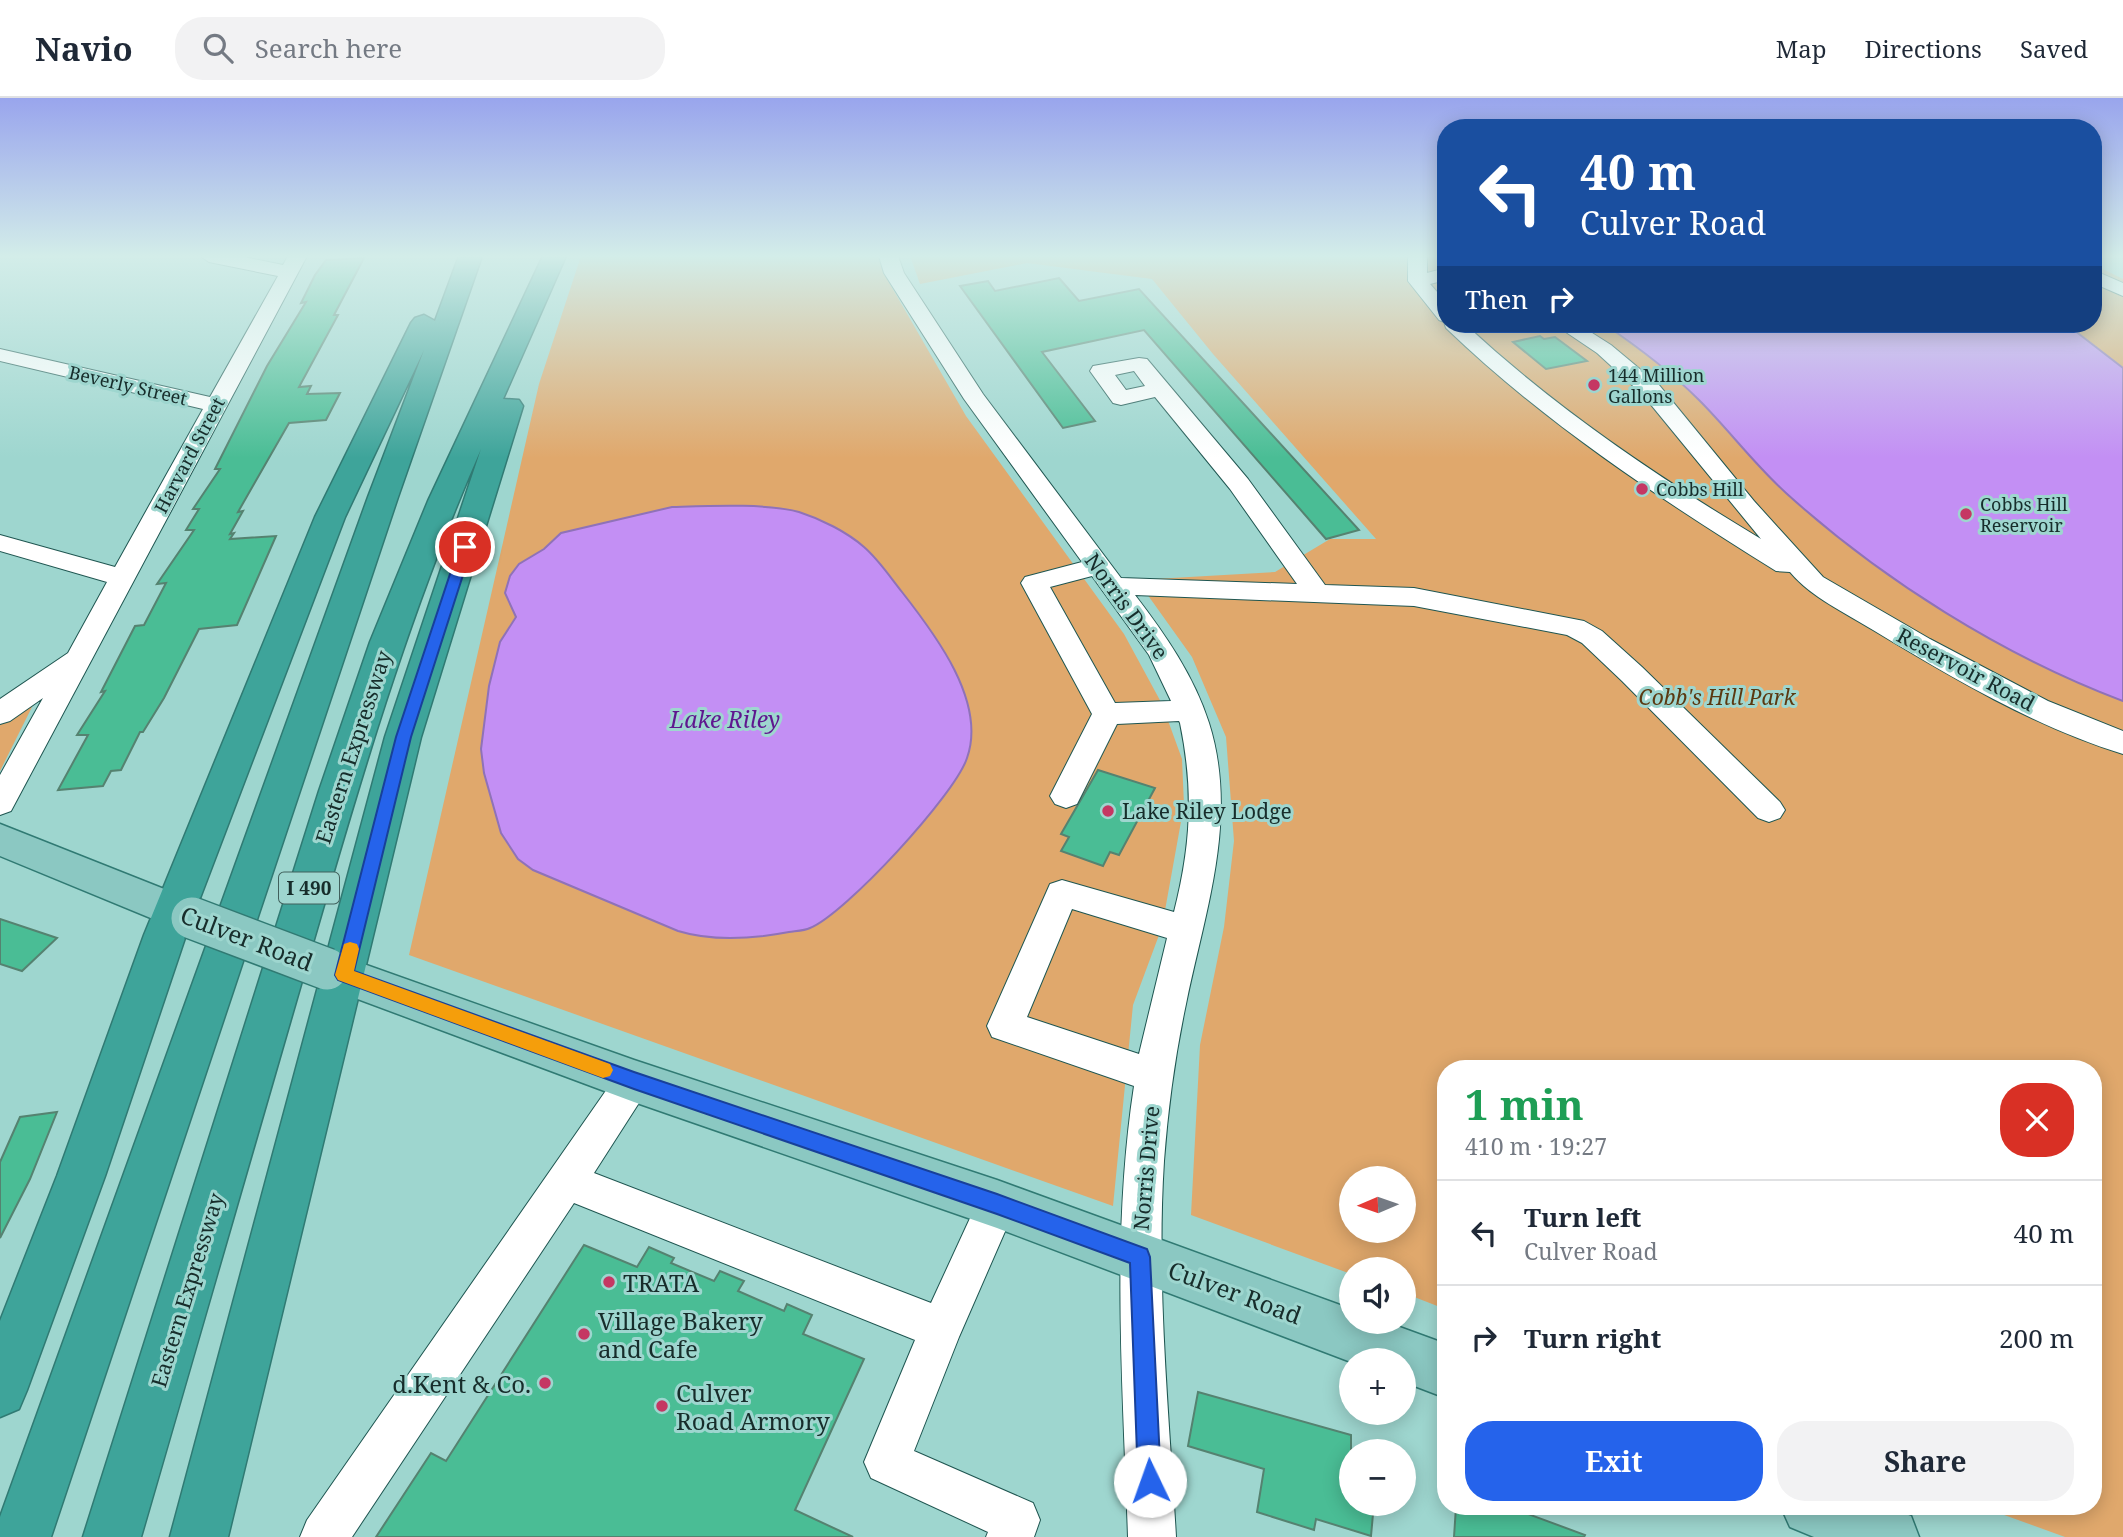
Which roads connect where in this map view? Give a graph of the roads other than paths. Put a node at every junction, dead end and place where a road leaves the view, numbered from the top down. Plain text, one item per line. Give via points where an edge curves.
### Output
1 (260, 323) edge
2 (425, 323) edge
3 (446, 323) edge
4 (524, 323) edge
5 (534, 323) edge
6 (925, 323) edge
7 (1462, 333) edge
8 (1578, 333) edge
9 (0, 355) edge
10 (1159, 389) dead end
11 (215, 405) junction
12 (1745, 506) junction
13 (1700, 513) junction
14 (0, 543) edge
15 (1107, 576) junction
16 (123, 578) junction
17 (1814, 583) junction
18 (1318, 594) junction
19 (83, 655) junction
20 (1189, 710) junction
21 (0, 714) edge
22 (1107, 714) junction
23 (2123, 743) edge
24 (1066, 796) dead end
25 (0, 803) edge
26 (1769, 810) dead end
27 (0, 839) edge
28 (184, 914) junction
29 (1186, 930) junction
30 (335, 972) junction
31 (1154, 1076) junction
32 (634, 1081) junction
33 (566, 1181) junction
34 (997, 1204) junction
35 (1140, 1257) junction
36 (941, 1329) junction
37 (1437, 1368) edge
38 (0, 1390) edge
39 (1831, 1515) edge
40 (22, 1537) edge
41 (112, 1537) edge
42 (199, 1537) edge
43 (324, 1537) edge
44 (1010, 1537) edge
45 (1152, 1537) edge
46 (1890, 1537) edge

1 - 11 street, Harvard Street
2 - 28 highway via 340,494
3 - 40 highway, I 490
4 - 41 highway, Eastern Expressway / I 490 via 443,501 387,642
5 - 30 highway via 403,737
6 - 15 street, Norris Drive via 956,373
7 - 13 street, Reservoir Road via 1502,371
8 - 12 street, Reservoir Road via 1651,390
9 - 11 street, Beverly Street
10 - 18 street via 1239,484
11 - 16 street, Harvard Street
12 - 13 street
12 - 17 street, Reservoir Road
13 - 17 street, Reservoir Road
14 - 16 street
15 - 18 street
15 - 20 street, Norris Drive via 1149,629 1172,667
15 - 22 street via 1034,583
16 - 19 street, Harvard Street
17 - 23 street, Reservoir Road via 2026,702
18 - 26 street via 1414,597 1574,627 1592,637 1632,674
19 - 21 street, Harvard Street
19 - 25 street, Harvard Street
20 - 22 street
20 - 29 street, Norris Drive via 1200,748 1206,810
22 - 24 street
27 - 28 main road, Culver Road
28 - 30 main road, Culver Road, bridge
28 - 38 highway
29 - 31 street, Norris Drive
29 - 31 street via 1062,893 1005,1026
30 - 32 main road, Culver Road
30 - 42 highway
31 - 35 street, Norris Drive
32 - 33 street
32 - 34 main road, Culver Road
33 - 36 street
33 - 43 street
34 - 35 main road, Culver Road
34 - 36 street
35 - 37 main road, Culver Road
35 - 45 street, Norris Drive
36 - 44 street via 887,1462 1016,1520
39 - 46 main road

